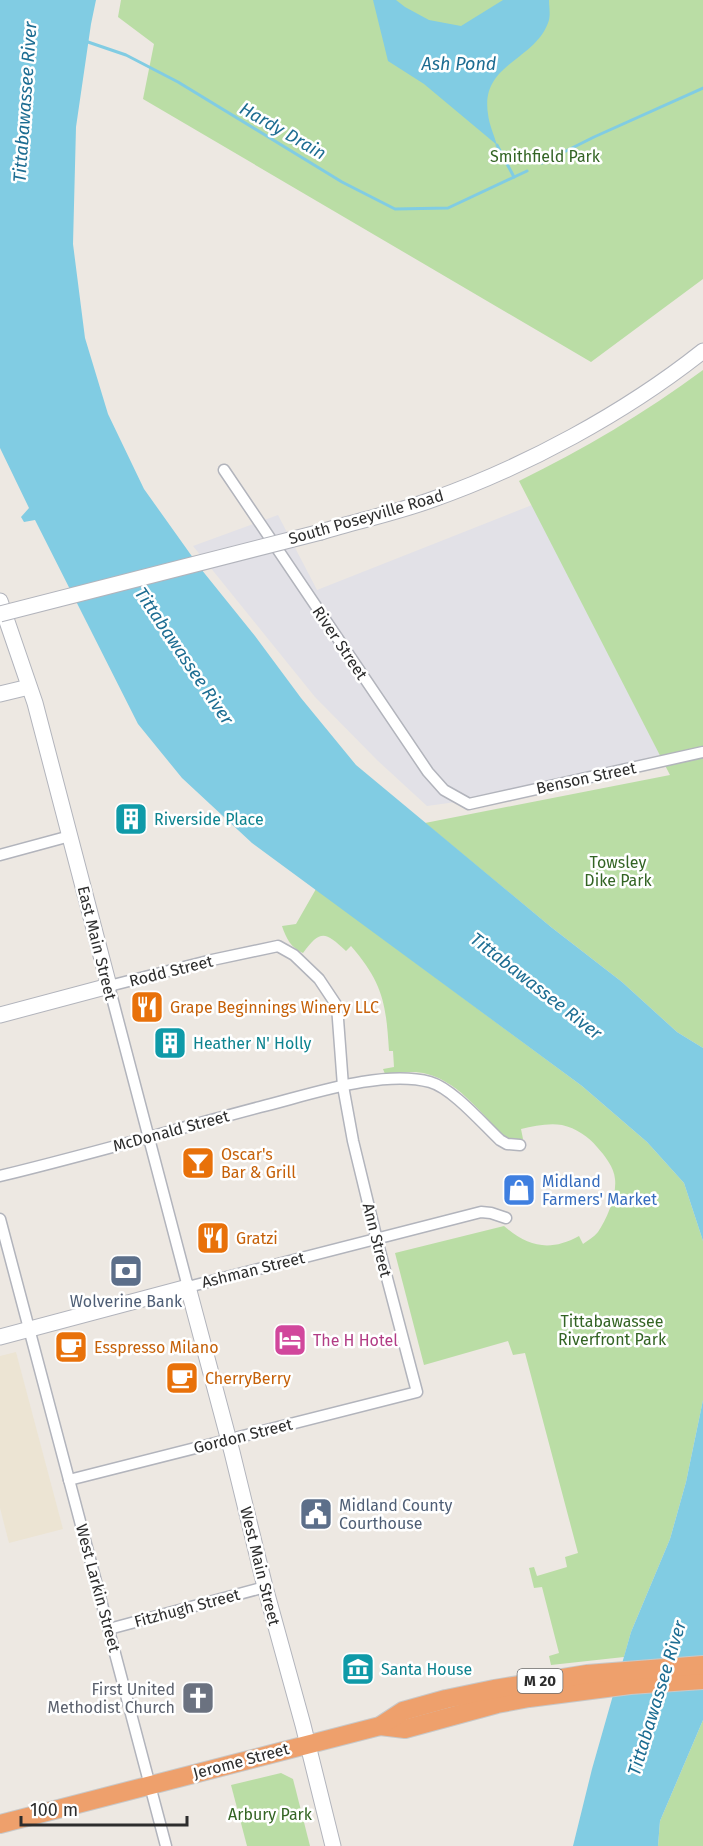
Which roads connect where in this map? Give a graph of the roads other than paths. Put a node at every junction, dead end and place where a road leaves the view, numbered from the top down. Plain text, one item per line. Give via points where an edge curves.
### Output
1 (703, 351) edge
2 (224, 470) dead end
3 (0, 601) edge
4 (0, 614) edge
5 (29, 687) junction
6 (0, 694) edge
7 (703, 752) edge
8 (469, 804) joint
9 (70, 836) junction
10 (0, 855) edge
11 (110, 986) junction
12 (0, 1015) edge
13 (343, 1086) junction
14 (148, 1136) junction
15 (520, 1145) dead end
16 (0, 1176) edge
17 (506, 1218) dead end
18 (0, 1219) edge
19 (376, 1239) junction
20 (189, 1287) junction
21 (29, 1330) junction
22 (0, 1337) edge
23 (417, 1392) joint
24 (229, 1440) junction
25 (69, 1480) junction
26 (264, 1587) junction
27 (109, 1629) junction
28 (703, 1665) edge
29 (703, 1680) edge
30 (380, 1726) junction
31 (307, 1744) junction
32 (150, 1785) junction
33 (0, 1824) edge
34 (166, 1846) edge
35 (333, 1846) edge

1 - 4 street, South Poseyville Road, bridge via 586,429 500,472 430,500
2 - 8 street, River Street via 428,772 444,790
3 - 5 street, East Main Street
5 - 6 street
5 - 9 street, East Main Street
7 - 8 street, Benson Street
9 - 10 street
9 - 11 street, East Main Street
11 - 12 street, Rodd Street
11 - 13 street, Rodd Street via 278,946 320,979 337,1006
11 - 14 street, East Main Street
13 - 14 street, McDonald Street
13 - 15 street, McDonald Street via 411,1078 434,1083 500,1140
13 - 19 street, Ann Street
14 - 16 street, McDonald Street
14 - 20 street, East Main Street
17 - 19 street, Ashman Street via 481,1212
18 - 21 street, West Larkin Street
19 - 20 street, Ashman Street
19 - 23 street, Ann Street
20 - 21 street, Ashman Street
20 - 24 street, West Main Street
21 - 22 street, Ashman Street
21 - 25 street, West Larkin Street
23 - 24 street, Gordon Street
24 - 25 street, Gordon Street
24 - 26 street, West Main Street
25 - 27 street, West Larkin Street
26 - 27 street, Fitzhugh Street
26 - 31 street, West Main Street
27 - 32 street, West Larkin Street
28 - 30 highway, M 20 via 587,1674 494,1689 403,1711
29 - 30 highway, M 20 via 530,1698 405,1730
30 - 31 highway, M 20
31 - 32 highway, Jerome Street / M 20
31 - 35 street, West Main Street
32 - 33 highway, Jerome Street / M 20
32 - 34 street, West Larkin Street

